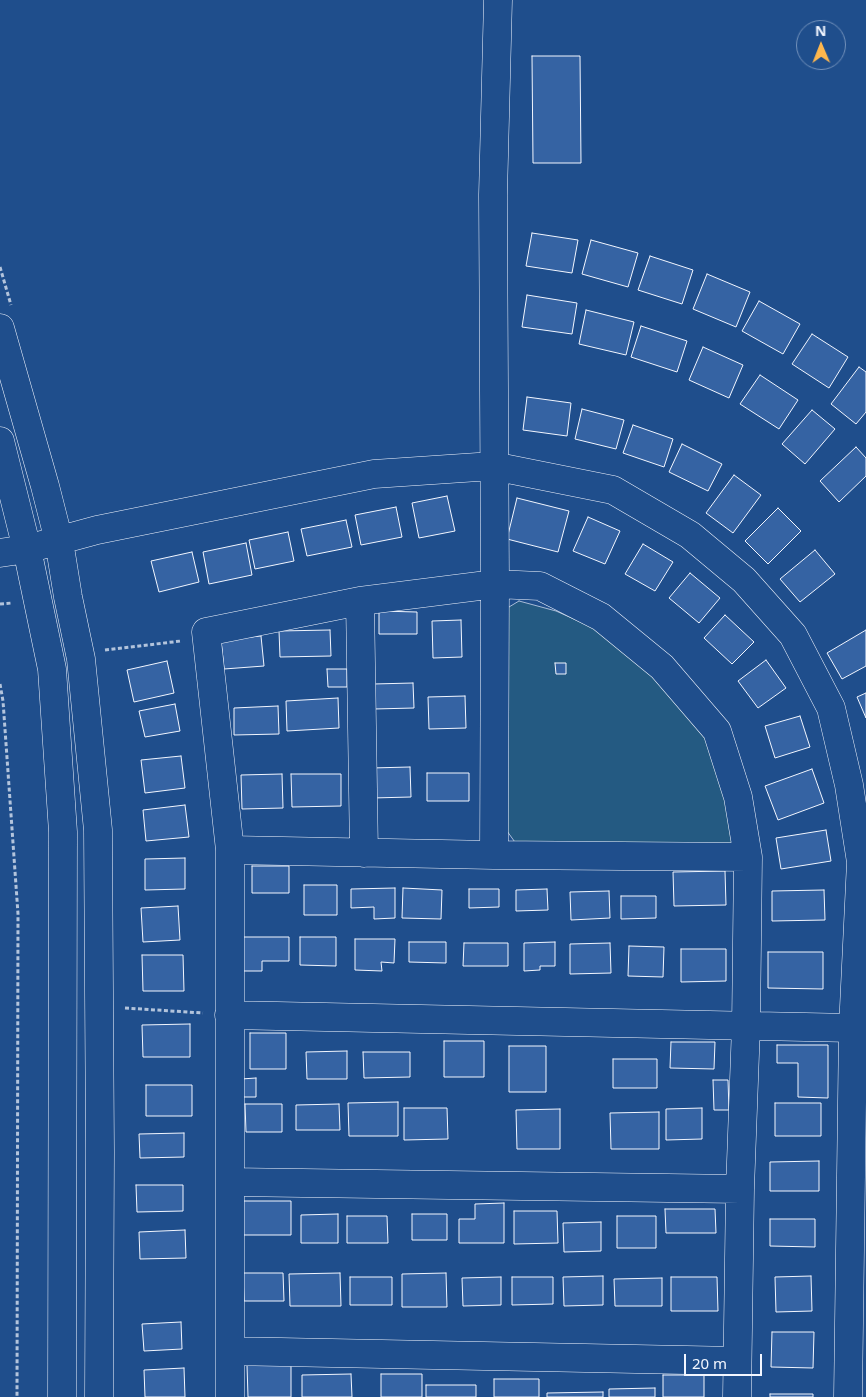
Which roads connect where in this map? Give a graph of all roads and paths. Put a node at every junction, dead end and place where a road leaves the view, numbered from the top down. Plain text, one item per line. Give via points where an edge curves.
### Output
1 (498, 0) edge
2 (0, 328) edge
3 (0, 441) edge
4 (493, 466) junction
5 (59, 541) junction
6 (27, 549) junction
7 (0, 553) edge
8 (495, 584) junction
9 (360, 601) junction
10 (206, 638) junction
11 (82, 660) junction
12 (0, 684) edge
13 (230, 850) junction
14 (364, 853) junction
15 (494, 855) junction
16 (748, 857) junction
17 (119, 1007) dead end
18 (229, 1015) junction
19 (746, 1026) junction
20 (853, 1028) junction
21 (230, 1182) junction
22 (740, 1189) junction
23 (230, 1351) junction
24 (737, 1360) junction
25 (17, 1397) edge
26 (62, 1397) edge
27 (99, 1397) edge
28 (230, 1397) edge
29 (736, 1397) edge
30 (848, 1397) edge

1 - 4 street via 493,195
2 - 5 street
3 - 6 street
4 - 5 street via 374,474 98,530
4 - 8 street
4 - 20 street via 613,490 690,535 744,580 793,636 831,708 849,785 861,862
5 - 6 street
5 - 11 street
6 - 7 street
6 - 26 street via 52,669 63,832
8 - 9 street
8 - 15 street
8 - 16 street via 540,586 601,617 662,667 717,731 738,797
9 - 10 street via 206,632
9 - 14 street
10 - 11 path via 100,651
10 - 13 street
11 - 27 street via 98,830
12 - 25 path via 18,914
13 - 14 street
13 - 18 street
14 - 15 street
15 - 16 street
16 - 19 street
17 - 18 path
18 - 19 street
18 - 21 street
19 - 20 street
19 - 22 street
20 - 30 street
21 - 22 street
21 - 23 street
22 - 24 street
23 - 24 street
23 - 28 street
24 - 29 street

